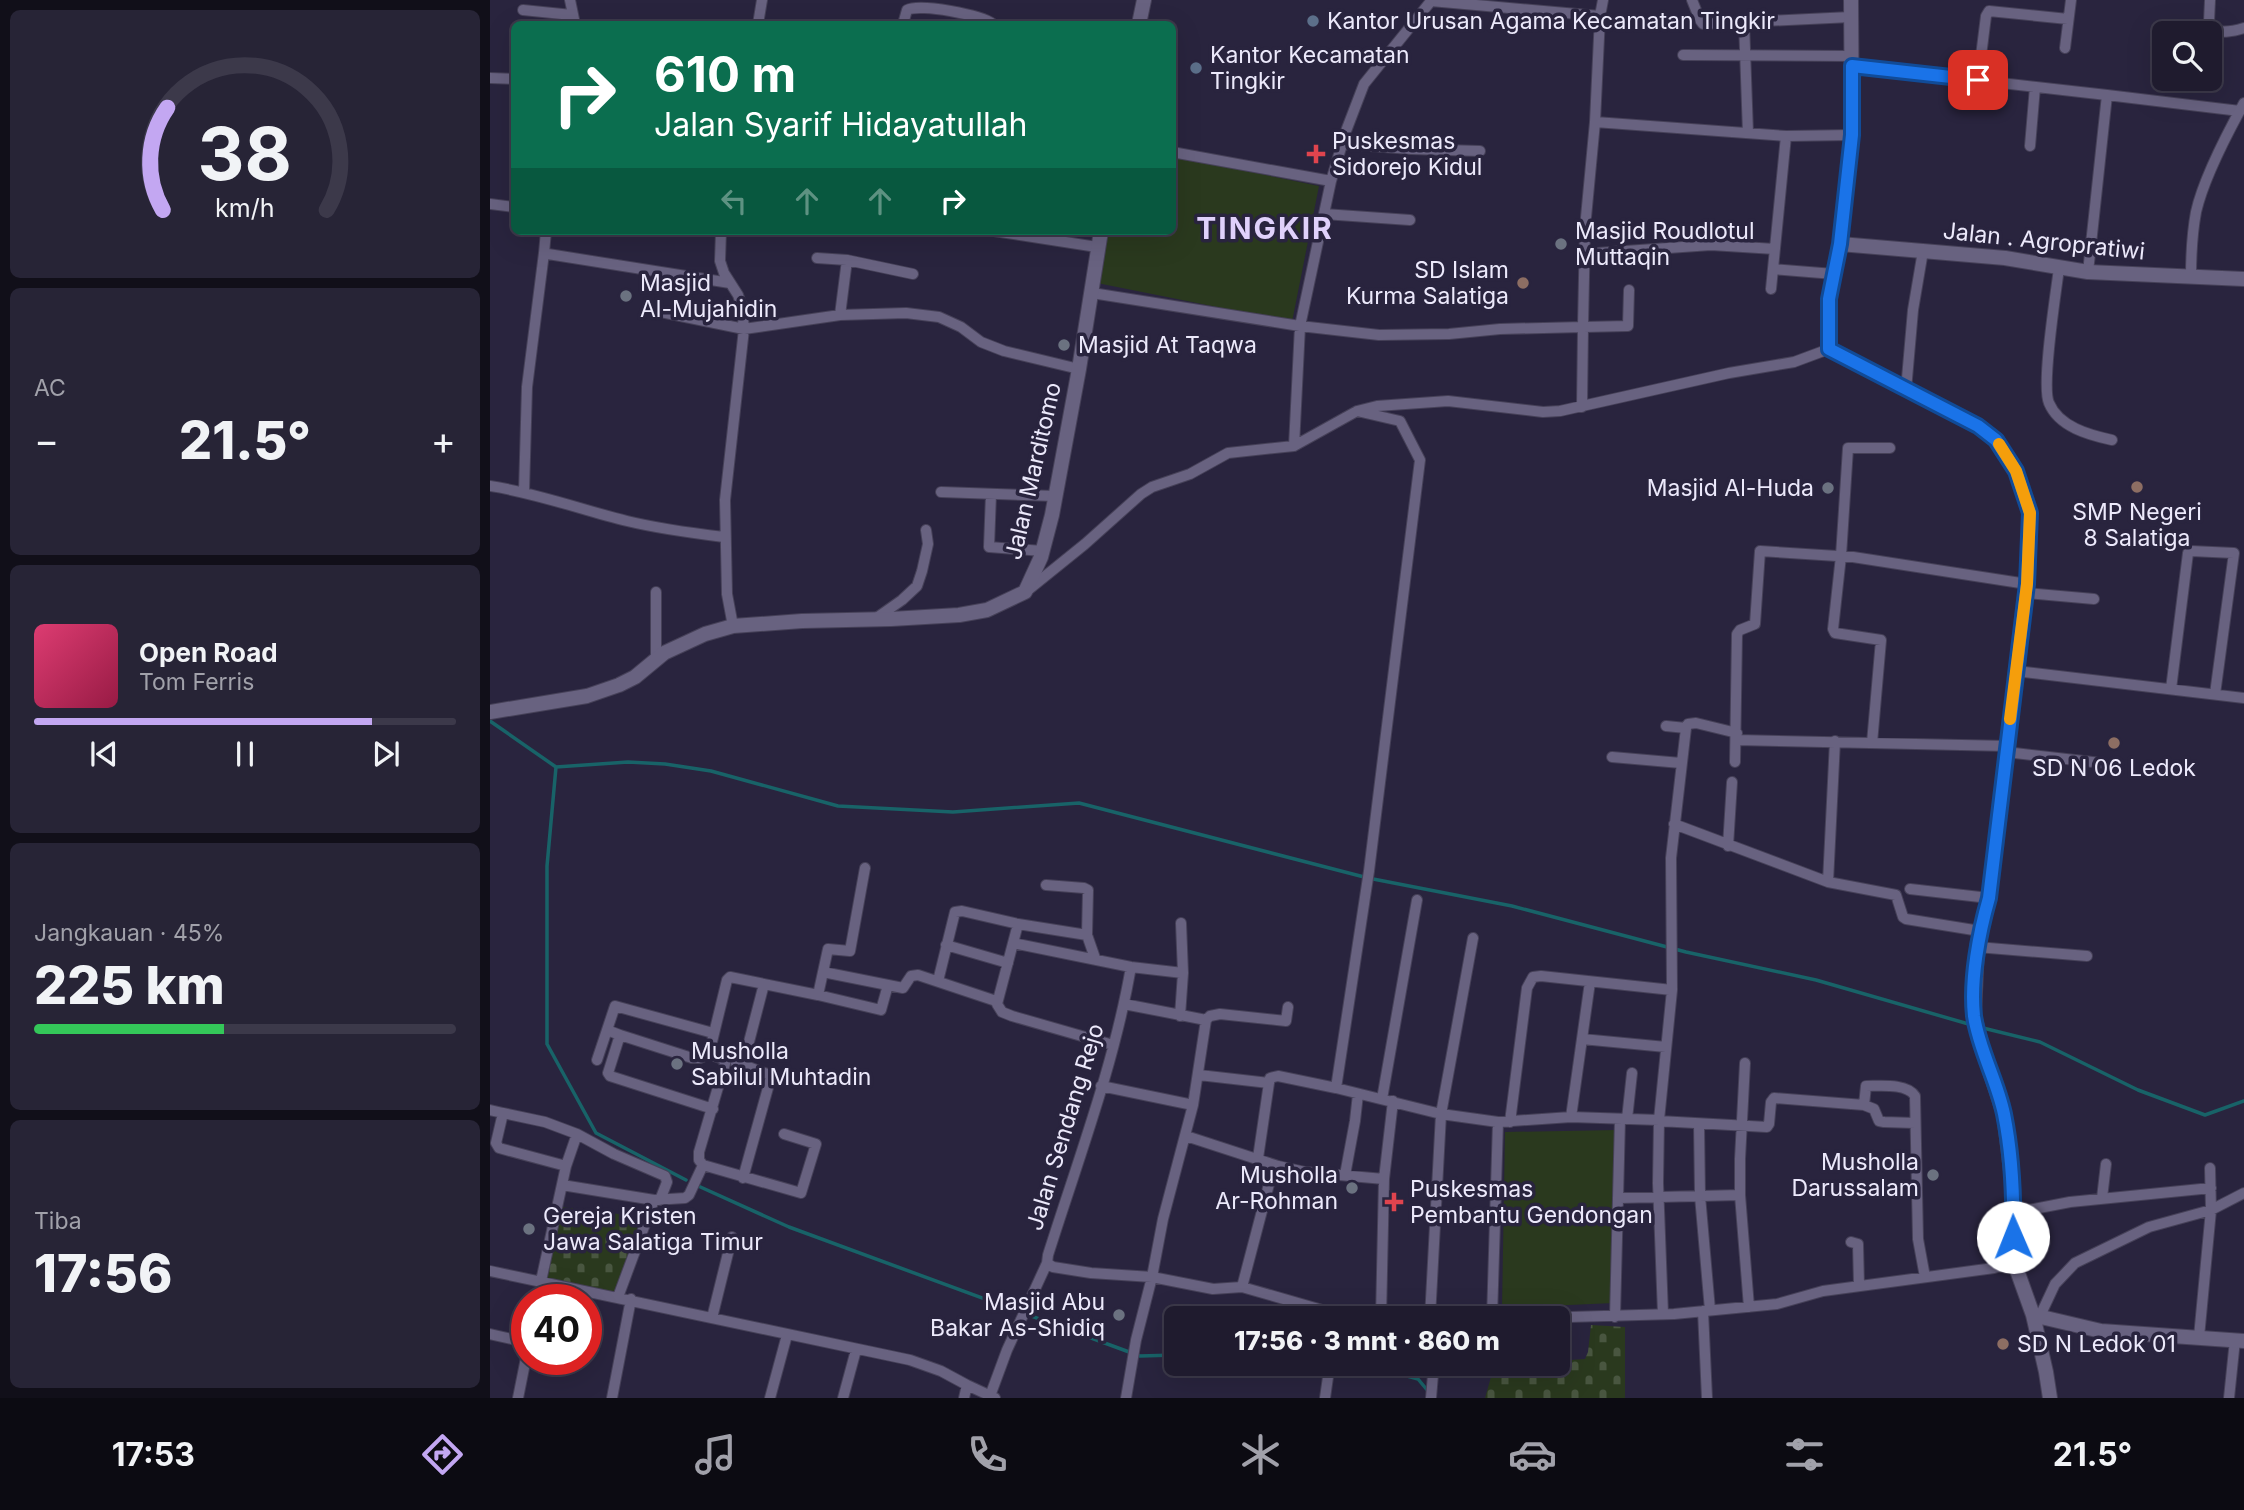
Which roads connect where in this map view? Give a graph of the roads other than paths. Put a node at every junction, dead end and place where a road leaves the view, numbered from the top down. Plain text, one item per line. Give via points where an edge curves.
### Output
1 (570, 0) edge
2 (762, 0) edge
3 (954, 0) edge
4 (1144, 0) edge
5 (1428, 0) edge
6 (1603, 0) edge
7 (1692, 0) edge
8 (1851, 0) edge
9 (2071, 0) edge
10 (2210, 0) edge
11 (523, 10) dead end
12 (953, 12) junction
13 (1600, 16) junction
14 (1851, 17) junction
15 (2068, 19) junction
16 (573, 20) edge
17 (758, 21) edge
18 (904, 21) edge
19 (989, 21) edge
20 (1140, 21) edge
21 (1744, 22) junction
22 (2244, 28) edge
23 (2065, 48) dead end
24 (1683, 55) dead end
25 (1746, 56) junction
26 (1852, 61) junction
27 (490, 78) edge
28 (511, 79) edge
29 (1978, 80) junction
30 (2035, 87) junction
31 (2107, 95) junction
32 (2242, 107) edge
33 (1595, 122) junction
34 (1748, 133) junction
35 (1852, 135) junction
36 (1786, 136) junction
37 (1343, 144) junction
38 (2030, 146) dead end
39 (1480, 150) dead end
40 (1176, 153) edge
41 (1331, 181) junction
42 (490, 204) edge
43 (511, 207) edge
44 (1324, 214) junction
45 (1410, 220) dead end
46 (546, 235) edge
47 (721, 235) edge
48 (1020, 235) edge
49 (1100, 235) edge
50 (1840, 244) junction
51 (1097, 247) junction
52 (1775, 249) junction
53 (1923, 251) junction
54 (544, 253) junction
55 (1583, 254) junction
56 (817, 258) dead end
57 (847, 260) junction
58 (2059, 268) junction
59 (1773, 269) junction
60 (2088, 272) junction
61 (913, 274) dead end
62 (1834, 274) junction
63 (2192, 276) junction
64 (2244, 279) edge
65 (730, 283) junction
66 (1771, 289) dead end
67 (1629, 290) dead end
68 (1092, 293) junction
69 (656, 311) dead end
70 (840, 315) junction
71 (1300, 326) junction
72 (1583, 327) junction
73 (744, 329) junction
74 (1829, 349) junction
75 (1079, 369) junction
76 (1906, 390) junction
77 (1582, 407) junction
78 (1357, 411) junction
79 (2112, 440) dead end
80 (1294, 446) junction
81 (1891, 448) dead end
82 (490, 486) edge
83 (524, 492) junction
84 (941, 492) dead end
85 (991, 494) junction
86 (1055, 496) junction
87 (926, 530) dead end
88 (724, 537) junction
89 (1043, 551) junction
90 (2239, 551) edge
91 (1841, 556) junction
92 (2026, 589) junction
93 (656, 592) dead end
94 (1026, 592) junction
95 (2094, 599) dead end
96 (875, 619) junction
97 (733, 626) junction
98 (656, 658) junction
99 (2016, 671) junction
100 (2171, 689) junction
101 (2215, 694) junction
102 (2244, 698) edge
103 (493, 711) edge
104 (1666, 726) dead end
105 (1686, 728) junction
106 (1737, 736) junction
107 (1835, 741) junction
108 (1872, 743) junction
109 (2006, 749) junction
110 (1612, 757) dead end
111 (1735, 762) dead end
112 (1681, 763) junction
113 (2101, 763) dead end
114 (1732, 782) dead end
115 (1674, 824) junction
116 (1728, 846) junction
117 (865, 868) dead end
118 (1828, 883) junction
119 (1046, 885) dead end
120 (1910, 889) dead end
121 (1989, 898) junction
122 (1417, 900) dead end
123 (1181, 923) dead end
124 (1018, 925) junction
125 (1980, 931) junction
126 (1087, 935) junction
127 (1473, 938) dead end
128 (1013, 943) junction
129 (946, 945) junction
130 (1977, 947) junction
131 (2087, 956) dead end
132 (1095, 958) junction
133 (1008, 963) junction
134 (1131, 967) junction
135 (823, 972) junction
136 (1183, 973) junction
137 (937, 981) junction
138 (1590, 982) junction
139 (764, 984) junction
140 (888, 985) junction
141 (1672, 990) junction
142 (817, 995) junction
143 (996, 1001) junction
144 (1124, 1004) junction
145 (1288, 1007) dead end
146 (1180, 1016) junction
147 (1206, 1020) junction
148 (607, 1030) junction
149 (713, 1033) junction
150 (620, 1035) junction
151 (1582, 1039) junction
152 (1113, 1045) junction
153 (1666, 1047) junction
154 (709, 1054) junction
155 (597, 1060) dead end
156 (726, 1060) junction
157 (1745, 1063) dead end
158 (743, 1065) junction
159 (1632, 1073) dead end
160 (1199, 1075) junction
161 (1269, 1083) junction
162 (1101, 1086) junction
163 (1336, 1088) junction
164 (1358, 1094) junction
165 (1388, 1100) junction
166 (1193, 1105) junction
167 (1864, 1105) junction
168 (712, 1109) junction
169 (490, 1110) edge
170 (503, 1112) junction
171 (1441, 1114) junction
172 (1571, 1117) junction
173 (1623, 1119) junction
174 (1659, 1121) junction
175 (1504, 1122) junction
176 (1916, 1122) junction
177 (1699, 1124) junction
178 (1741, 1125) junction
179 (577, 1134) junction
180 (784, 1134) dead end
181 (1186, 1136) junction
182 (1258, 1158) junction
183 (2106, 1164) dead end
184 (704, 1165) junction
185 (1274, 1165) junction
186 (566, 1166) junction
187 (2210, 1168) dead end
188 (1345, 1175) junction
189 (743, 1178) junction
190 (1384, 1179) junction
191 (562, 1185) junction
192 (2211, 1188) junction
193 (2244, 1193) edge
194 (1740, 1195) junction
195 (1659, 1196) junction
196 (1700, 1196) junction
197 (1619, 1198) junction
198 (2102, 1198) junction
199 (657, 1200) junction
200 (2211, 1210) junction
201 (2013, 1213) junction
202 (732, 1237) dead end
203 (1851, 1242) dead end
204 (2014, 1262) junction
205 (1047, 1263) junction
206 (490, 1271) edge
207 (1925, 1277) junction
208 (1152, 1278) junction
209 (541, 1281) junction
210 (1859, 1286) junction
211 (1242, 1287) junction
212 (618, 1297) junction
213 (631, 1299) junction
214 (1307, 1306) edge
215 (1381, 1306) edge
216 (1431, 1306) edge
217 (1493, 1306) edge
218 (1749, 1307) junction
219 (1707, 1311) junction
220 (1663, 1314) junction
221 (2037, 1316) junction
222 (1615, 1317) junction
223 (712, 1318) junction
224 (1570, 1318) edge
225 (490, 1334) edge
226 (787, 1335) junction
227 (2199, 1337) junction
228 (2241, 1338) edge
229 (511, 1339) edge
230 (856, 1350) junction
231 (523, 1375) edge
232 (1328, 1376) edge
233 (1432, 1376) edge
234 (967, 1385) junction
235 (992, 1397) edge
236 (518, 1398) edge
237 (611, 1398) edge
238 (771, 1398) edge
239 (843, 1398) edge
240 (964, 1398) edge
241 (1126, 1398) edge
242 (1325, 1398) edge
243 (1431, 1398) edge
244 (1707, 1398) edge
245 (2050, 1398) edge
246 (2230, 1398) edge

1 - 16 street
2 - 17 street
3 - 12 street
4 - 20 street
5 - 13 street
5 - 37 street via 1364,84
6 - 13 street
7 - 21 street via 1703,24
8 - 14 street
9 - 15 street
10 - 22 street via 2212,29
11 - 16 street
12 - 18 street via 910,8
12 - 19 street
13 - 33 street
14 - 21 street
14 - 26 street
15 - 23 street
15 - 29 street via 1989,11
21 - 25 street
24 - 25 street
25 - 26 street
25 - 34 street
26 - 29 street
26 - 35 street
27 - 28 street
29 - 30 street
30 - 31 street
30 - 38 street
31 - 32 street
31 - 60 street
32 - 63 street via 2197,208
33 - 34 street
33 - 55 street
34 - 36 street
35 - 36 street
35 - 50 street
36 - 52 street
37 - 39 street
37 - 41 street
40 - 41 street
41 - 44 street
42 - 43 street
44 - 45 street
44 - 71 street
46 - 54 street
47 - 65 street via 720,261
48 - 51 street
49 - 51 street, Jalan Marditomo
50 - 53 street, Jalan . Agropratiwi
50 - 62 street
51 - 68 street, Jalan Marditomo
52 - 55 street via 1711,245
52 - 59 street
53 - 58 street, Jalan . Agropratiwi
53 - 76 street
54 - 65 street
54 - 83 street via 527,387
55 - 72 street
56 - 57 street
57 - 61 street
57 - 70 street
58 - 60 street, Jalan . Agropratiwi
58 - 79 street via 2048,402 2070,426
59 - 62 street
59 - 66 street
60 - 63 street, Jalan . Agropratiwi
62 - 74 street
63 - 64 street, Jalan . Agropratiwi
65 - 73 street via 738,295
67 - 72 street via 1627,327
68 - 71 street
68 - 75 street, Jalan Marditomo
69 - 73 street
70 - 73 street
70 - 75 street via 939,317 1004,351
71 - 72 street via 1379,335
71 - 80 street
72 - 77 street
73 - 88 street
74 - 76 street
74 - 77 street via 1794,362
75 - 86 street, Jalan Marditomo
76 - 92 street via 1978,426 1996,440 2016,471 2030,513
77 - 78 street via 1543,412 1448,401
78 - 80 street
78 - 163 street via 1400,421 1420,460 1370,871
80 - 94 street via 1228,453 1190,474 1152,487
81 - 91 street via 1848,448
82 - 83 street
83 - 88 street via 628,521
84 - 85 street
85 - 86 street
85 - 89 street via 989,547
86 - 89 street, Jalan Marditomo
87 - 96 street via 928,544 920,581
88 - 97 street
89 - 94 street, Jalan Marditomo
90 - 100 street via 2188,553
90 - 101 street
91 - 92 street
91 - 106 street via 1758,552 1755,624 1737,634
91 - 108 street via 1833,631 1881,641
92 - 95 street
92 - 99 street
93 - 98 street
94 - 96 street, Jalan Marditomo via 975,613
96 - 97 street, Jalan Marditomo
97 - 98 street, Jalan Marditomo
98 - 103 street, Jalan Marditomo via 635,677 587,696
99 - 100 street
99 - 109 street
100 - 101 street
101 - 102 street
104 - 105 street
105 - 106 street via 1691,723
105 - 112 street
106 - 107 street
106 - 111 street
107 - 108 street
107 - 118 street
108 - 109 street
109 - 113 street
109 - 121 street
110 - 112 street
112 - 115 street
114 - 116 street
115 - 116 street
115 - 141 street
116 - 118 street
117 - 135 street via 850,951 827,950
118 - 125 street via 1896,895 1906,919
119 - 126 street via 1087,889
120 - 121 street
121 - 125 street
122 - 165 street
123 - 136 street
124 - 126 street
124 - 128 street
124 - 129 street via 957,911
125 - 130 street
126 - 132 street
127 - 171 street
128 - 132 street
128 - 133 street
129 - 133 street
129 - 137 street
130 - 131 street
130 - 201 street via 1974,1015 2004,1114
132 - 134 street
133 - 143 street
134 - 136 street
134 - 144 street, Jalan Sendang Rejo
135 - 140 street
135 - 142 street
136 - 146 street
137 - 140 street via 914,974 902,988
137 - 143 street
138 - 141 street
138 - 151 street
138 - 175 street via 1541,976 1530,981
139 - 142 street
139 - 149 street via 728,978
139 - 158 street
140 - 142 street via 881,1010
141 - 153 street
143 - 152 street via 1002,1012 1012,1016
144 - 146 street
144 - 152 street, Jalan Sendang Rejo
145 - 147 street via 1286,1021 1220,1014
146 - 147 street
147 - 160 street
148 - 149 street via 615,1006
148 - 150 street
148 - 155 street
149 - 154 street
150 - 154 street via 692,1058
150 - 168 street via 610,1076
151 - 153 street
151 - 172 street
152 - 162 street, Jalan Sendang Rejo
153 - 174 street
154 - 156 street
156 - 158 street
156 - 168 street
157 - 178 street
158 - 189 street via 771,1077
159 - 173 street
160 - 161 street
160 - 166 street
161 - 163 street via 1278,1076
161 - 182 street
162 - 166 street
162 - 205 street, Jalan Sendang Rejo
163 - 164 street
164 - 165 street
164 - 188 street
165 - 171 street
165 - 190 street
166 - 181 street
167 - 176 street via 1874,1109 1879,1121
167 - 176 street via 1866,1086 1905,1088 1915,1096
167 - 178 street via 1774,1098 1768,1126
168 - 184 street via 698,1154
169 - 170 street
170 - 179 street
170 - 186 street via 498,1147
171 - 175 street
171 - 216 street
172 - 173 street
172 - 175 street
173 - 174 street
173 - 197 street
174 - 177 street
174 - 195 street
175 - 217 street
176 - 207 street via 1918,1239
177 - 178 street
177 - 196 street
178 - 194 street
179 - 186 street
179 - 199 street via 665,1176 667,1182
180 - 189 street via 816,1144 802,1192
181 - 182 street
181 - 208 street
182 - 185 street
183 - 198 street
184 - 189 street
184 - 199 street via 689,1195 680,1200
185 - 188 street
185 - 211 street
186 - 191 street
187 - 192 street
188 - 190 street
190 - 215 street
191 - 199 street
191 - 209 street
192 - 198 street
192 - 200 street
193 - 200 street
194 - 196 street
194 - 218 street
195 - 196 street
195 - 197 street
195 - 220 street
196 - 219 street
197 - 222 street
198 - 201 street
199 - 212 street
200 - 221 street via 2149,1227 2076,1263 2054,1284
200 - 227 street
201 - 204 street
202 - 223 street
203 - 210 street via 1858,1244
204 - 207 street
204 - 221 street
205 - 208 street via 1091,1273
205 - 235 street, Jalan Sendang Rejo via 1007,1350
206 - 209 street
207 - 210 street
208 - 211 street via 1213,1289
208 - 241 street
209 - 212 street
210 - 218 street
211 - 214 street
212 - 213 street
213 - 223 street
213 - 237 street
218 - 219 street
219 - 220 street
219 - 244 street
220 - 222 street
221 - 227 street via 2101,1331
221 - 245 street
222 - 224 street
223 - 226 street
225 - 229 street
226 - 230 street
226 - 238 street
227 - 228 street
228 - 246 street
230 - 234 street via 910,1360
230 - 239 street
231 - 236 street
232 - 242 street
233 - 243 street
234 - 235 street
234 - 240 street

